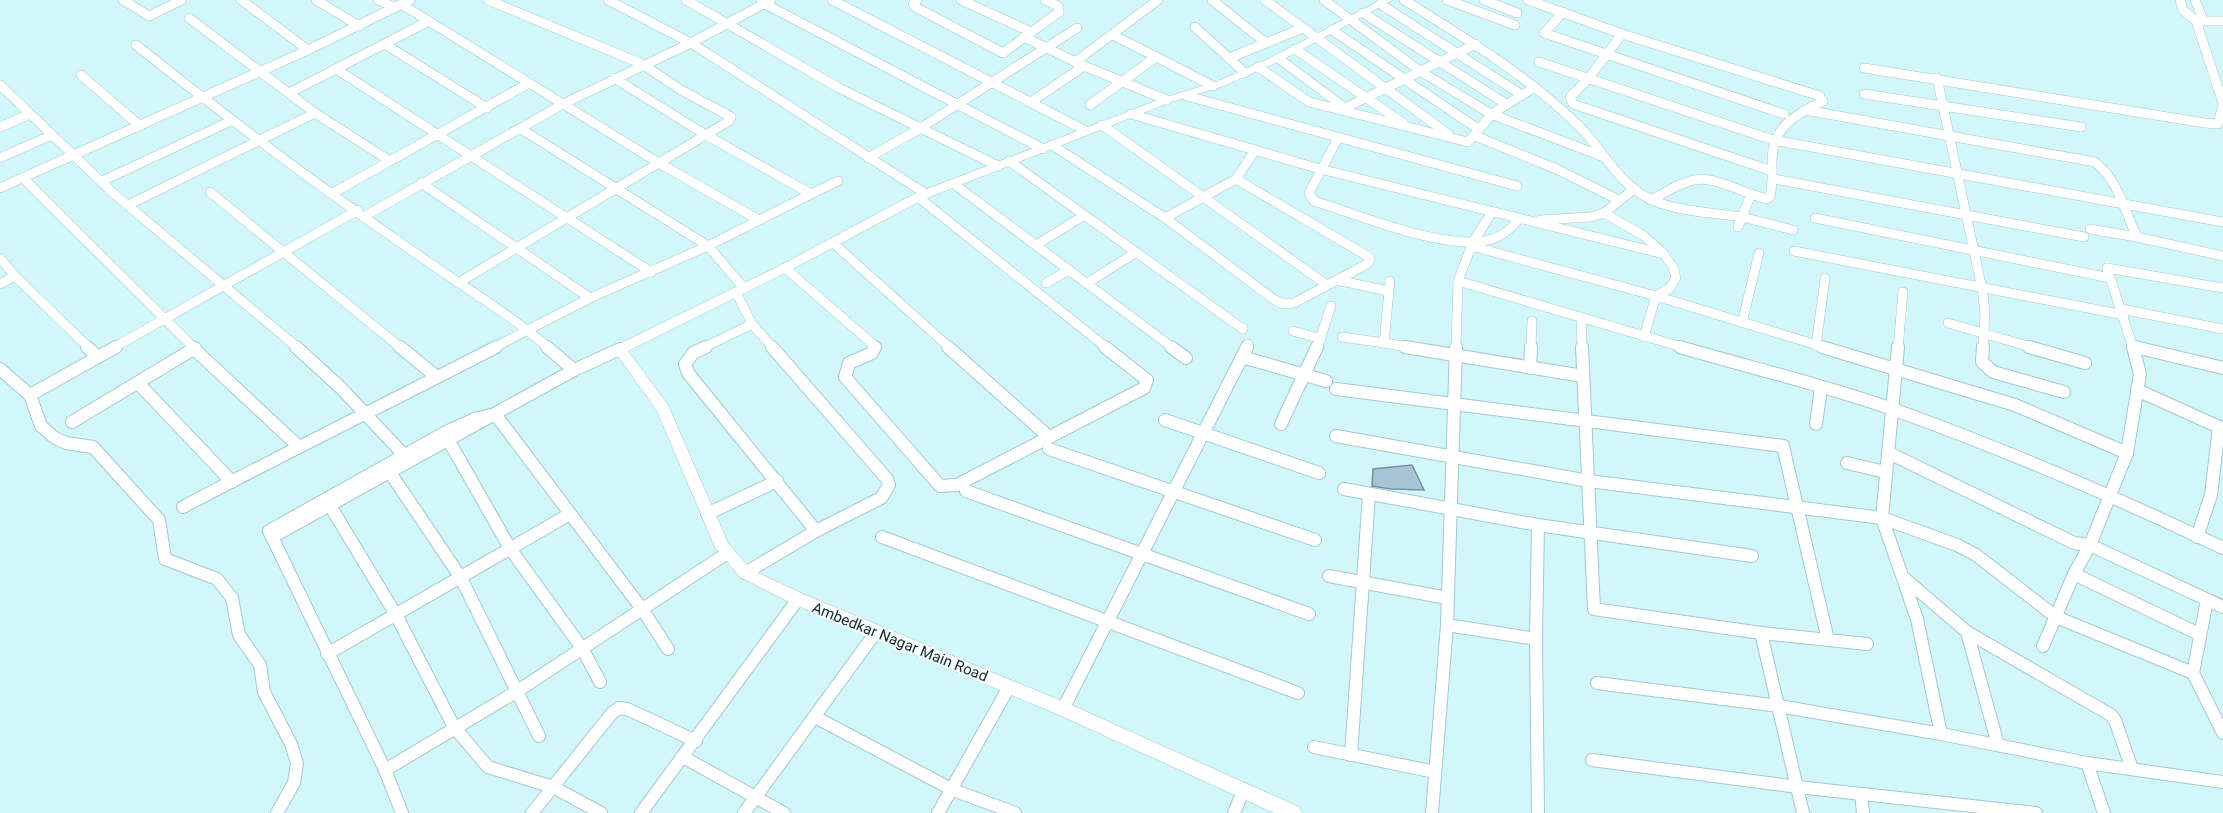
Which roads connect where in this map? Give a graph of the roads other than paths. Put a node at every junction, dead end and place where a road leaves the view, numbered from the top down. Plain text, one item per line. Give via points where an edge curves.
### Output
1 (123, 0) edge
2 (182, 0) edge
3 (241, 0) edge
4 (316, 0) edge
5 (378, 0) edge
6 (488, 0) edge
7 (608, 0) edge
8 (686, 0) edge
9 (832, 0) edge
10 (917, 0) edge
11 (960, 0) edge
12 (1045, 0) edge
13 (1158, 0) edge
14 (1212, 0) edge
15 (1265, 0) edge
16 (1324, 0) edge
17 (1404, 0) edge
18 (1447, 0) edge
19 (1484, 0) edge
20 (1528, 0) edge
21 (2180, 0) edge
22 (2195, 0) edge
23 (764, 1) edge
24 (1384, 2) edge
25 (402, 4) edge
26 (1563, 12) junction
27 (1364, 13) junction
28 (1518, 14) dead end
29 (189, 18) dead end
30 (1352, 20) junction
31 (429, 21) junction
32 (2196, 21) junction
33 (2223, 21) edge
34 (725, 25) junction
35 (1515, 25) dead end
36 (359, 26) junction
37 (1195, 27) dead end
38 (1077, 28) dead end
39 (1302, 28) junction
40 (1332, 30) junction
41 (1622, 34) junction
42 (1027, 35) junction
43 (1113, 35) junction
44 (1316, 38) junction
45 (691, 43) junction
46 (1266, 43) junction
47 (1476, 44) junction
48 (136, 45) dead end
49 (386, 45) junction
50 (1047, 48) junction
51 (1295, 49) junction
52 (308, 50) junction
53 (1455, 54) junction
54 (1607, 56) junction
55 (1155, 57) junction
56 (1229, 58) junction
57 (1278, 58) junction
58 (1440, 61) junction
59 (1075, 62) junction
60 (1539, 62) dead end
61 (642, 64) junction
62 (1084, 66) junction
63 (1258, 67) junction
64 (1864, 68) dead end
65 (336, 69) junction
66 (262, 71) junction
67 (1420, 71) junction
68 (1245, 73) junction
69 (2219, 74) edge
70 (81, 75) dead end
71 (615, 78) junction
72 (1937, 78) junction
73 (1403, 79) junction
74 (1588, 79) junction
75 (1121, 81) junction
76 (529, 83) junction
77 (993, 83) junction
78 (0, 85) edge
79 (1214, 86) junction
80 (1535, 87) junction
81 (1384, 89) junction
82 (289, 93) junction
83 (1864, 94) dead end
84 (1522, 95) junction
85 (1186, 96) junction
86 (202, 98) junction
87 (1366, 98) junction
88 (1167, 100) junction
89 (1031, 102) junction
90 (2223, 103) edge
91 (563, 104) junction
92 (1506, 104) junction
93 (956, 105) junction
94 (1090, 105) dead end
95 (1942, 106) junction
96 (487, 108) junction
97 (1343, 109) junction
98 (1804, 110) junction
99 (315, 113) junction
100 (30, 114) junction
101 (1131, 114) junction
102 (1491, 114) junction
103 (1784, 114) dead end
104 (232, 120) junction
105 (1102, 125) junction
106 (140, 126) junction
107 (0, 127) edge
108 (2081, 127) dead end
109 (1411, 128) junction
110 (521, 129) junction
111 (919, 129) junction
112 (1086, 130) junction
113 (1476, 133) junction
114 (1948, 134) junction
115 (52, 135) junction
116 (438, 135) junction
117 (706, 135) junction
118 (1338, 138) junction
119 (1454, 138) junction
120 (261, 140) junction
121 (1773, 140) junction
122 (1048, 147) junction
123 (1255, 150) junction
124 (75, 156) junction
125 (471, 156) junction
126 (0, 158) edge
127 (868, 158) junction
128 (1606, 158) junction
129 (390, 161) junction
130 (657, 162) junction
131 (1004, 164) junction
132 (1320, 169) junction
133 (1773, 175) junction
134 (1956, 175) junction
135 (23, 178) junction
136 (1236, 179) junction
137 (102, 181) junction
138 (838, 181) dead end
139 (422, 183) junction
140 (954, 184) junction
141 (1517, 186) dead end
142 (0, 188) edge
143 (615, 189) junction
144 (1633, 190) junction
145 (210, 192) dead end
146 (333, 192) junction
147 (811, 194) junction
148 (1751, 194) junction
149 (922, 195) junction
150 (1204, 196) junction
151 (1619, 200) junction
152 (1651, 200) junction
153 (2125, 204) junction
154 (128, 205) junction
155 (361, 213) junction
156 (1492, 213) junction
157 (1604, 213) junction
158 (1083, 216) junction
159 (1966, 216) junction
160 (1742, 217) junction
161 (567, 218) junction
162 (1165, 218) junction
163 (1815, 218) dead end
164 (759, 220) junction
165 (1523, 220) junction
166 (2223, 222) edge
167 (1738, 227) dead end
168 (2090, 229) dead end
169 (1793, 230) dead end
170 (2084, 237) dead end
171 (2138, 237) junction
172 (832, 242) junction
173 (1472, 244) junction
174 (1036, 245) junction
175 (708, 246) junction
176 (516, 248) junction
177 (1794, 251) dead end
178 (285, 252) junction
179 (1974, 252) junction
180 (1136, 253) junction
181 (1759, 253) dead end
182 (1664, 254) junction
183 (2223, 256) edge
184 (0, 258) edge
185 (785, 268) junction
186 (1069, 270) junction
187 (651, 272) junction
188 (15, 276) junction
189 (1825, 278) dead end
190 (2110, 278) junction
191 (1337, 280) junction
192 (1458, 281) junction
193 (458, 283) junction
194 (1046, 283) dead end
195 (0, 284) edge
196 (1087, 284) junction
197 (227, 285) junction
198 (1327, 285) junction
199 (2223, 288) edge
200 (1982, 289) junction
201 (740, 290) junction
202 (1902, 292) dead end
203 (1656, 296) junction
204 (590, 298) junction
205 (1331, 306) dead end
206 (2123, 312) junction
207 (1581, 317) junction
208 (164, 320) junction
209 (1532, 321) dead end
210 (1742, 323) junction
211 (1947, 323) dead end
212 (752, 324) junction
213 (1243, 329) dead end
214 (2223, 329) edge
215 (529, 331) junction
216 (1293, 331) dead end
217 (1985, 332) junction
218 (1342, 337) dead end
219 (1644, 337) junction
220 (1321, 339) junction
221 (1384, 343) junction
222 (1248, 344) dead end
223 (1816, 345) junction
224 (2133, 346) junction
225 (195, 348) junction
226 (620, 349) junction
227 (1455, 355) junction
228 (98, 357) junction
229 (1242, 357) junction
230 (1186, 358) dead end
231 (2085, 363) dead end
232 (1530, 368) junction
233 (2223, 368) edge
234 (0, 369) edge
235 (574, 370) junction
236 (1896, 370) junction
237 (1304, 375) junction
238 (1583, 376) junction
239 (437, 377) junction
240 (1326, 381) dead end
241 (138, 383) junction
242 (1821, 388) junction
243 (1336, 389) dead end
244 (2137, 390) junction
245 (2064, 392) dead end
246 (30, 395) junction
247 (1454, 405) junction
248 (1892, 409) junction
249 (368, 413) junction
250 (495, 414) junction
251 (1165, 420) dead end
252 (1585, 421) junction
253 (72, 422) dead end
254 (1281, 424) dead end
255 (1816, 424) dead end
256 (1203, 432) junction
257 (1336, 436) dead end
258 (446, 437) junction
259 (1049, 443) junction
260 (298, 446) junction
261 (1889, 453) junction
262 (2127, 453) junction
263 (404, 455) junction
264 (1451, 456) junction
265 (1847, 463) dead end
266 (387, 469) junction
267 (1886, 472) junction
268 (1319, 474) dead end
269 (777, 481) junction
270 (1589, 481) junction
271 (232, 482) junction
272 (1344, 489) dead end
273 (966, 491) dead end
274 (1173, 491) junction
275 (1369, 494) junction
276 (2109, 494) junction
277 (328, 502) junction
278 (1796, 506) junction
279 (183, 507) dead end
280 (1450, 508) junction
281 (570, 514) junction
282 (708, 514) junction
283 (1882, 518) junction
284 (1538, 525) junction
285 (816, 531) junction
286 (1591, 531) junction
287 (882, 537) dead end
288 (2197, 537) junction
289 (1315, 540) dead end
290 (2090, 545) junction
291 (2223, 548) edge
292 (511, 550) junction
293 (726, 554) junction
294 (1143, 554) junction
295 (1752, 556) dead end
296 (745, 573) junction
297 (2074, 574) junction
298 (1329, 576) dead end
299 (1902, 576) junction
300 (461, 578) junction
301 (1362, 581) junction
302 (1447, 598) junction
303 (798, 599) junction
304 (2206, 600) junction
305 (2223, 607) edge
306 (642, 609) junction
307 (1309, 614) dead end
308 (396, 615) junction
309 (2056, 617) junction
310 (1107, 621) junction
311 (1446, 625) junction
312 (876, 632) junction
313 (1967, 632) junction
314 (1761, 633) junction
315 (2199, 634) junction
316 (1536, 639) junction
317 (1828, 640) junction
318 (1867, 644) dead end
319 (2043, 646) dead end
320 (582, 648) junction
321 (668, 649) dead end
322 (327, 654) junction
323 (2193, 673) junction
324 (600, 682) dead end
325 (1597, 683) dead end
326 (1009, 687) junction
327 (516, 692) junction
328 (1298, 693) dead end
329 (1779, 706) junction
330 (1064, 709) junction
331 (815, 717) junction
332 (454, 727) junction
333 (2223, 733) edge
334 (1941, 734) junction
335 (539, 736) dead end
336 (696, 741) junction
337 (1998, 745) junction
338 (1314, 747) dead end
339 (1352, 755) junction
340 (683, 757) junction
341 (1592, 760) dead end
342 (2087, 763) junction
343 (2132, 769) junction
344 (385, 770) junction
345 (1435, 772) junction
346 (2223, 782) edge
347 (553, 787) junction
348 (1798, 787) junction
349 (1244, 789) junction
350 (953, 790) junction
351 (1861, 794) junction
352 (756, 798) junction
353 (277, 813) edge
354 (402, 813) edge
355 (532, 813) edge
356 (601, 813) edge
357 (641, 813) edge
358 (744, 813) edge
359 (784, 813) edge
360 (938, 813) edge
361 (1016, 813) edge
362 (1233, 813) edge
363 (1293, 813) edge
364 (1432, 813) edge
365 (1538, 813) edge
366 (1803, 813) edge
367 (1863, 813) edge
368 (2036, 813) edge
369 (2104, 813) edge

1 - 2 street via 149,16
3 - 52 street
4 - 36 street
5 - 25 street
6 - 61 street
7 - 45 street
8 - 34 street
9 - 77 street
10 - 42 street via 913,3 915,7 999,52 1007,51
11 - 42 street
12 - 42 street via 1058,6 1059,12
13 - 43 street
14 - 46 street
15 - 39 street
16 - 30 street
17 - 47 street
18 - 35 street
19 - 28 street
20 - 26 street
21 - 32 street via 2183,10
22 - 32 street via 2202,17
23 - 34 street
23 - 93 street
24 - 27 street
24 - 53 street
25 - 31 street
25 - 36 street
26 - 41 street
26 - 54 street via 1544,33
27 - 30 street
27 - 58 street
29 - 66 street
30 - 40 street
30 - 67 street
31 - 49 street
31 - 76 street
32 - 33 street
32 - 69 street
34 - 45 street
34 - 111 street
36 - 52 street
37 - 56 street
38 - 50 street
39 - 44 street
39 - 46 street
40 - 44 street
40 - 73 street
41 - 54 street
41 - 98 street via 1822,98
42 - 50 street
43 - 55 street
43 - 59 street
44 - 51 street
44 - 81 street
45 - 61 street
45 - 127 street
46 - 56 street
47 - 53 street
47 - 80 street
48 - 86 street
49 - 65 street
49 - 96 street
50 - 59 street
50 - 77 street
51 - 57 street
51 - 87 street
52 - 66 street
53 - 58 street
53 - 84 street
54 - 74 street
54 - 103 street
55 - 75 street
55 - 79 street
56 - 68 street
57 - 63 street
57 - 97 street
58 - 67 street
58 - 92 street
59 - 62 street
60 - 74 street
61 - 71 street
61 - 117 street via 731,117
62 - 75 street
62 - 89 street
63 - 68 street
63 - 97 street via 1304,100
64 - 72 street
65 - 82 street
65 - 116 street
66 - 82 street
66 - 86 street
67 - 73 street
67 - 102 street
68 - 79 street
69 - 90 street
70 - 106 street
71 - 91 street
71 - 117 street
72 - 90 street via 2205,123 2218,124
72 - 95 street
73 - 81 street
73 - 113 street
74 - 121 street
74 - 133 street via 1570,97 1573,104
75 - 88 street
75 - 94 street
76 - 91 street
76 - 96 street
77 - 89 street
77 - 93 street
78 - 100 street
79 - 85 street
80 - 84 street
80 - 128 street via 1580,127
81 - 87 street
81 - 119 street
82 - 99 street
83 - 95 street
84 - 92 street
85 - 88 street
85 - 118 street
86 - 104 street
86 - 106 street
87 - 97 street
87 - 109 street
88 - 101 street
89 - 112 street
91 - 110 street
91 - 130 street
92 - 102 street
93 - 111 street
93 - 122 street
95 - 108 street
95 - 114 street
96 - 116 street
97 - 109 street
98 - 114 street
98 - 121 street via 1778,130
99 - 120 street
99 - 129 street
100 - 107 street
100 - 115 street
101 - 105 street
101 - 123 street
102 - 113 street
102 - 128 street
104 - 120 street
104 - 137 street
105 - 112 street
105 - 150 street
106 - 124 street
109 - 119 street
110 - 125 street
110 - 143 street
111 - 127 street
111 - 131 street
112 - 122 street
113 - 119 street via 1468,142
113 - 151 street
114 - 134 street
114 - 153 street via 2095,162 2104,168
115 - 124 street
115 - 126 street
116 - 125 street
116 - 129 street
117 - 130 street
117 - 147 street
118 - 132 street
118 - 141 street
120 - 146 street
120 - 154 street
121 - 133 street
121 - 134 street
122 - 131 street
122 - 162 street
123 - 132 street
123 - 136 street
124 - 135 street
124 - 137 street
125 - 139 street
125 - 161 street
127 - 149 street
128 - 144 street
129 - 146 street
130 - 143 street
130 - 164 street
131 - 140 street
131 - 158 street
132 - 156 street
132 - 173 street via 1309,193 1314,201
133 - 148 street via 1769,198
133 - 159 street
134 - 153 street
134 - 159 street
135 - 142 street
135 - 208 street
136 - 150 street
136 - 191 street via 1369,257 1367,264
137 - 154 street
138 - 147 street
139 - 155 street
139 - 176 street
140 - 149 street
140 - 174 street
143 - 161 street
143 - 175 street
144 - 151 street
144 - 152 street
145 - 178 street
146 - 155 street
147 - 164 street
148 - 152 street via 1700,178 1685,181
148 - 160 street
149 - 172 street
149 - 259 street via 1147,380 1144,388
150 - 162 street
150 - 198 street
151 - 157 street
152 - 160 street
153 - 166 street
153 - 171 street
154 - 197 street
155 - 178 street
155 - 193 street
156 - 165 street
156 - 173 street
157 - 165 street
157 - 182 street via 1644,236
158 - 174 street
158 - 180 street
159 - 170 street
159 - 179 street
160 - 167 street
160 - 169 street
161 - 176 street
161 - 187 street
162 - 198 street via 1283,304 1294,303
163 - 179 street
164 - 175 street
165 - 173 street via 1497,238
165 - 182 street
168 - 171 street
171 - 183 street
172 - 185 street
172 - 259 street
173 - 192 street
173 - 203 street
174 - 186 street
175 - 187 street
175 - 201 street
176 - 193 street
176 - 204 street
177 - 200 street
178 - 197 street
178 - 239 street
179 - 190 street
179 - 200 street
180 - 196 street
180 - 213 street
181 - 210 street
182 - 203 street via 1677,276 1669,290
184 - 188 street
185 - 201 street
185 - 259 street via 875,346 872,353 849,362 844,369 845,377 940,486 957,485
186 - 194 street
186 - 196 street
187 - 204 street
188 - 195 street
188 - 228 street
189 - 223 street
190 - 199 street via 2107,267
190 - 206 street
191 - 198 street
191 - 221 street via 1389,286
192 - 207 street
192 - 227 street
193 - 215 street
196 - 230 street
197 - 208 street
197 - 249 street
200 - 206 street
200 - 217 street
201 - 212 street
201 - 226 street
202 - 236 street
203 - 210 street
203 - 219 street
204 - 215 street
205 - 220 street
206 - 214 street
206 - 224 street
207 - 219 street
207 - 238 street
208 - 225 street
208 - 228 street
209 - 232 street
210 - 223 street
211 - 217 street
212 - 269 street via 693,353 685,364 688,373
212 - 285 street via 889,485 881,498
215 - 235 street
215 - 239 street
216 - 220 street
217 - 231 street
217 - 245 street via 1985,367
218 - 221 street
219 - 242 street
220 - 237 street
221 - 227 street
222 - 229 street
223 - 236 street
224 - 233 street
224 - 244 street via 2140,374
225 - 241 street
225 - 260 street
226 - 235 street
226 - 282 street, Ambedkar Nagar Main Road via 663,409
227 - 232 street
227 - 247 street
228 - 246 street
229 - 237 street
229 - 256 street
232 - 238 street
234 - 246 street
235 - 250 street
236 - 248 street
236 - 262 street via 2032,411
237 - 240 street
237 - 254 street
238 - 252 street
239 - 249 street
241 - 253 street
241 - 271 street
242 - 248 street
242 - 255 street
243 - 247 street
244 - 262 street
244 - 288 street via 2219,427 2211,495
246 - 353 street via 41,426 66,443 93,447 159,520 165,559 199,570 219,580 231,592 239,635 260,666 264,691 297,762 297,777
247 - 252 street
247 - 264 street
248 - 261 street
248 - 276 street
249 - 260 street
249 - 263 street
250 - 258 street
250 - 281 street
251 - 256 street
252 - 270 street
252 - 278 street via 1783,446
256 - 268 street
256 - 274 street
257 - 264 street
258 - 263 street
258 - 266 street
258 - 292 street
259 - 274 street
260 - 271 street
261 - 267 street
261 - 290 street via 2074,543
262 - 276 street
263 - 266 street
264 - 270 street
264 - 280 street
265 - 267 street
266 - 277 street
266 - 300 street
267 - 283 street
269 - 282 street
269 - 285 street
270 - 278 street
270 - 286 street
271 - 279 street
272 - 275 street
273 - 294 street
274 - 289 street
274 - 294 street
275 - 280 street
275 - 301 street
276 - 288 street
276 - 290 street
277 - 308 street
277 - 322 street via 272,537
278 - 283 street
278 - 317 street
280 - 284 street
280 - 302 street
281 - 292 street
281 - 306 street
282 - 293 street, Ambedkar Nagar Main Road
283 - 299 street
283 - 309 street via 1976,555
284 - 286 street
284 - 316 street
285 - 296 street
286 - 295 street
286 - 314 street via 1594,609
287 - 310 street
288 - 291 street
290 - 297 street
290 - 304 street
292 - 300 street
292 - 320 street
293 - 296 street, Ambedkar Nagar Main Road
293 - 306 street
294 - 307 street
294 - 310 street
296 - 303 street, Ambedkar Nagar Main Road
297 - 309 street
297 - 315 street
298 - 301 street
299 - 313 street
299 - 334 street via 1917,619
300 - 308 street
300 - 327 street
301 - 302 street
301 - 339 street
302 - 311 street
303 - 312 street, Ambedkar Nagar Main Road
303 - 336 street
304 - 305 street
304 - 315 street
306 - 320 street
306 - 321 street
308 - 322 street
308 - 332 street
309 - 319 street
309 - 323 street
310 - 328 street
310 - 330 street
311 - 316 street
311 - 345 street
312 - 326 street, Ambedkar Nagar Main Road
312 - 331 street
313 - 337 street
313 - 343 street via 2111,715
314 - 317 street
314 - 329 street
315 - 323 street
316 - 365 street
317 - 318 street
320 - 324 street
320 - 327 street
322 - 344 street
323 - 333 street
325 - 329 street
326 - 330 street, Ambedkar Nagar Main Road
326 - 350 street
327 - 332 street
327 - 335 street
329 - 334 street
329 - 348 street
330 - 349 street, Ambedkar Nagar Main Road
331 - 350 street
331 - 352 street
332 - 344 street
332 - 347 street via 488,767
334 - 337 street
336 - 340 street
336 - 347 street via 619,708
337 - 342 street
338 - 339 street
339 - 345 street
340 - 352 street
340 - 357 street
341 - 348 street
342 - 343 street
342 - 369 street
343 - 346 street
344 - 354 street
345 - 364 street
347 - 355 street
347 - 356 street
348 - 351 street
348 - 366 street
349 - 362 street
349 - 363 street, Ambedkar Nagar Main Road
350 - 360 street
350 - 361 street
351 - 367 street
351 - 368 street
352 - 358 street
352 - 359 street

